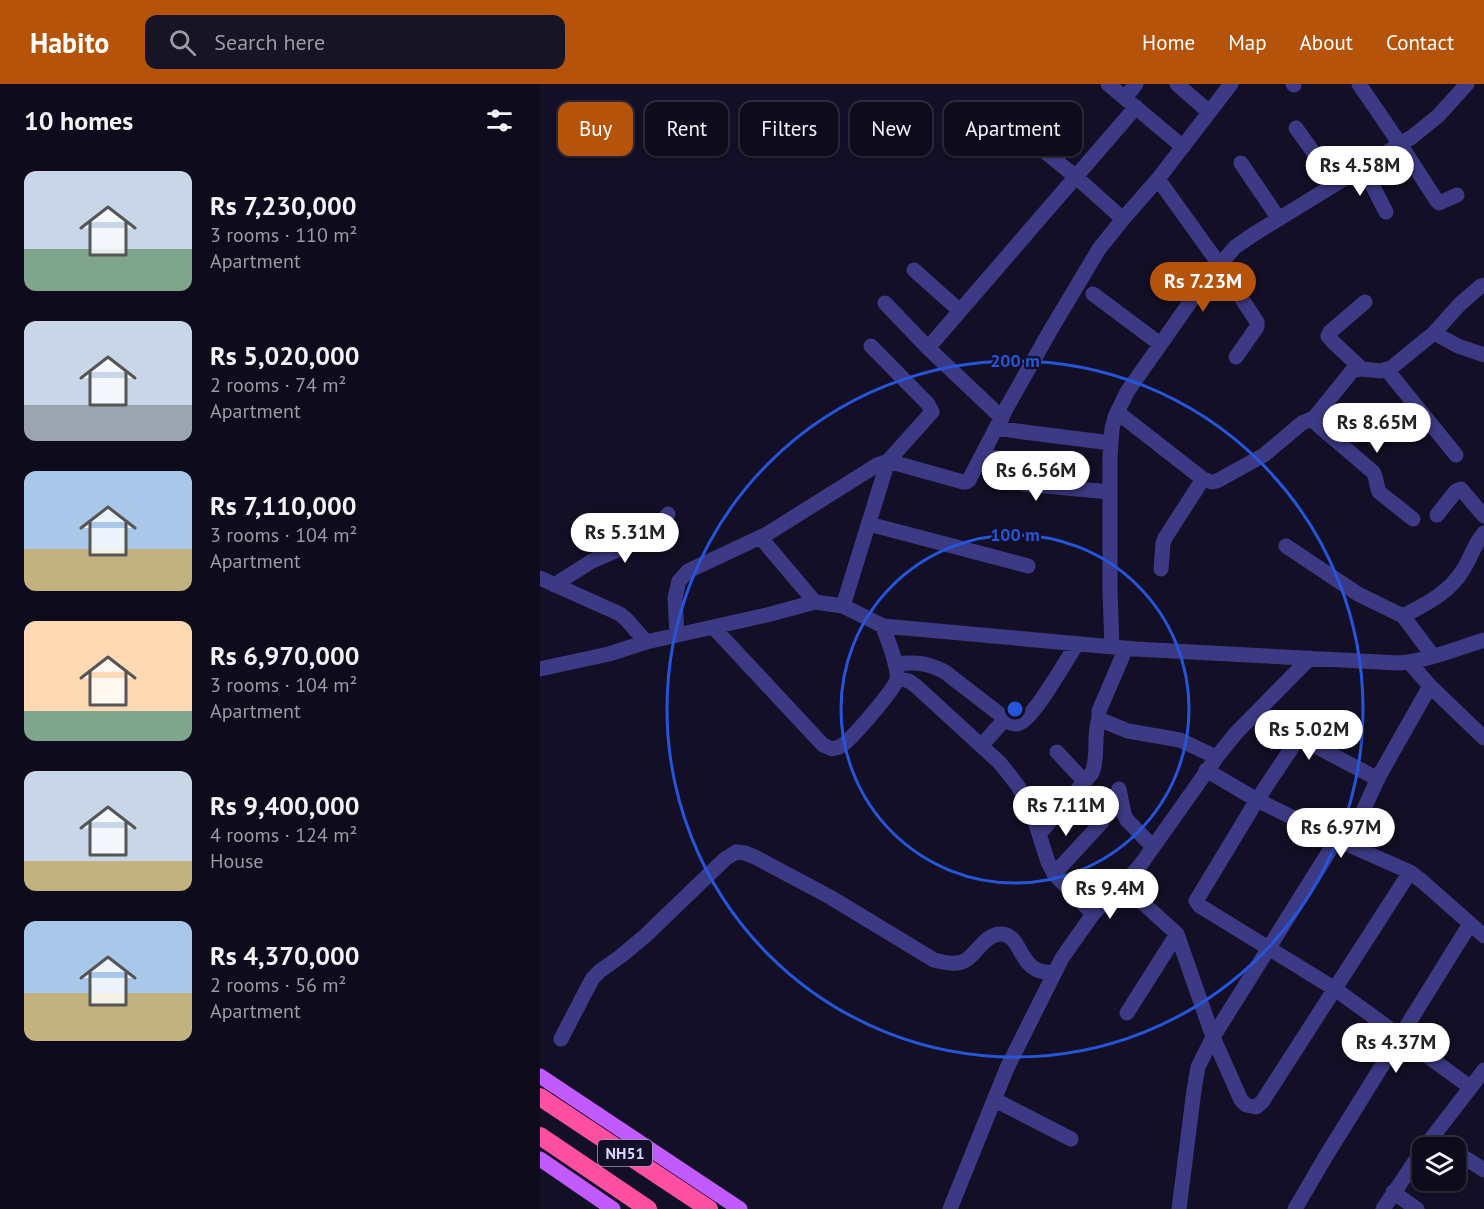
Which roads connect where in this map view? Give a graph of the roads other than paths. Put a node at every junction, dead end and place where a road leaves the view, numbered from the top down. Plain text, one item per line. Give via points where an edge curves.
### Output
1 (1108, 84) edge
2 (1136, 84) edge
3 (1177, 84) edge
4 (1231, 84) edge
5 (1359, 84) edge
6 (1467, 84) edge
7 (1451, 90) edge
8 (1130, 102) junction
9 (1209, 112) junction
10 (1296, 128) dead end
11 (1400, 144) junction
12 (1183, 147) junction
13 (1050, 156) edge
14 (1241, 163) dead end
15 (1363, 167) junction
16 (1076, 177) junction
17 (1161, 183) junction
18 (1336, 184) junction
19 (1457, 195) dead end
20 (1386, 212) dead end
21 (1123, 219) junction
22 (1279, 219) junction
23 (1219, 264) junction
24 (914, 270) dead end
25 (1484, 285) edge
26 (1093, 294) dead end
27 (1365, 302) dead end
28 (885, 303) dead end
29 (960, 311) junction
30 (1434, 333) junction
31 (1160, 344) junction
32 (871, 346) dead end
33 (928, 348) junction
34 (1484, 355) edge
35 (1236, 357) dead end
36 (1362, 369) junction
37 (1387, 370) junction
38 (1117, 412) junction
39 (1311, 419) junction
40 (1002, 425) junction
41 (1111, 443) junction
42 (984, 454) junction
43 (1456, 455) dead end
44 (888, 461) junction
45 (1203, 479) junction
46 (1110, 492) junction
47 (668, 514) dead end
48 (1437, 515) dead end
49 (1484, 516) edge
50 (1413, 519) dead end
51 (869, 524) junction
52 (1484, 533) edge
53 (760, 537) junction
54 (1286, 546) dead end
55 (1028, 566) dead end
56 (1161, 569) dead end
57 (547, 582) edge
58 (815, 602) junction
59 (843, 606) junction
60 (1403, 616) junction
61 (883, 626) junction
62 (713, 627) junction
63 (677, 635) junction
64 (1484, 640) edge
65 (646, 642) junction
66 (1077, 644) junction
67 (1119, 647) junction
68 (1432, 656) junction
69 (1310, 658) junction
70 (1409, 662) junction
71 (540, 669) edge
72 (896, 671) junction
73 (1430, 686) junction
74 (1256, 714) junction
75 (1099, 718) junction
76 (1005, 719) junction
77 (1299, 737) junction
78 (1484, 738) edge
79 (981, 746) junction
80 (1057, 752) dead end
81 (1216, 757) junction
82 (1206, 770) junction
83 (1378, 779) junction
84 (1086, 782) junction
85 (1119, 789) dead end
86 (1257, 800) junction
87 (1102, 822) dead end
88 (1039, 834) junction
89 (1343, 842) junction
90 (1153, 848) junction
91 (1410, 872) junction
92 (1054, 874) junction
93 (1122, 884) junction
94 (1093, 914) junction
95 (1470, 924) junction
96 (1177, 934) junction
97 (1484, 936) edge
98 (1269, 948) junction
99 (1054, 972) junction
100 (1335, 990) junction
101 (1127, 1013) dead end
102 (1400, 1036) junction
103 (1213, 1037) junction
104 (561, 1039) dead end
105 (1484, 1070) edge
106 (540, 1076) edge
107 (1470, 1087) junction
108 (540, 1097) edge
109 (995, 1100) junction
110 (540, 1136) edge
111 (1432, 1137) edge
112 (1071, 1139) dead end
113 (1466, 1158) edge
114 (540, 1159) edge
115 (1412, 1165) edge
116 (1484, 1170) edge
117 (1393, 1192) junction
118 (613, 1209) edge
119 (648, 1209) edge
120 (709, 1209) edge
121 (740, 1209) edge
122 (950, 1209) edge
123 (1179, 1209) edge
124 (1295, 1209) edge
125 (1383, 1209) edge
126 (1417, 1209) edge

1 - 8 street
2 - 8 street
3 - 9 street
4 - 9 street
5 - 11 street
6 - 7 street
7 - 11 street via 1438,116
8 - 12 street
8 - 16 street
9 - 12 street
10 - 18 street
11 - 15 street
11 - 19 street via 1437,201
12 - 17 street
13 - 16 street
14 - 22 street
15 - 18 street
15 - 20 street
16 - 21 street
16 - 29 street
17 - 21 street
17 - 23 street
18 - 22 street
21 - 40 street via 1086,269
22 - 23 street via 1235,248
23 - 31 street
23 - 35 street via 1258,324
24 - 29 street
25 - 30 street
26 - 31 street
27 - 36 street via 1328,336
28 - 33 street
29 - 33 street
30 - 34 street
30 - 37 street
31 - 38 street
32 - 44 street via 932,412
33 - 40 street
36 - 37 street
36 - 39 street via 1347,375
37 - 43 street
38 - 41 street
38 - 45 street
39 - 45 street via 1264,456 1217,481
39 - 50 street via 1373,472 1379,492
40 - 41 street via 1024,432
40 - 42 street
41 - 46 street
42 - 44 street via 966,482
42 - 46 street via 1015,466 1023,484
44 - 51 street
44 - 53 street
45 - 56 street via 1165,538
46 - 67 street via 1110,591
47 - 57 street via 661,525 631,544
48 - 49 street via 1461,489
51 - 55 street
51 - 59 street
52 - 60 street via 1451,586 1436,599
53 - 58 street
53 - 63 street via 682,577 675,598
54 - 60 street via 1359,594
57 - 65 street via 620,614
58 - 59 street
58 - 62 street
59 - 61 street
60 - 68 street
61 - 66 street
61 - 72 street
62 - 63 street
62 - 72 street via 823,745 832,749 843,746 882,702 896,684
63 - 65 street
64 - 68 street
65 - 71 street
66 - 67 street
66 - 76 street via 1026,719 1015,724
67 - 69 street
67 - 75 street
68 - 70 street
69 - 70 street
69 - 74 street
70 - 73 street
72 - 76 street via 914,663 933,666
72 - 79 street
73 - 78 street
73 - 83 street
74 - 77 street
74 - 81 street
75 - 81 street via 1128,731 1180,740
75 - 84 street via 1096,765
76 - 79 street
77 - 83 street
77 - 86 street
79 - 88 street via 1018,786
80 - 84 street
81 - 82 street
82 - 86 street
82 - 90 street
83 - 89 street
84 - 88 street
85 - 90 street via 1124,814
86 - 89 street
86 - 98 street via 1196,901
87 - 92 street
88 - 92 street
89 - 91 street
89 - 98 street
90 - 93 street
91 - 95 street
91 - 100 street
92 - 94 street
93 - 94 street
93 - 96 street
94 - 99 street
95 - 97 street
95 - 102 street
96 - 101 street
96 - 103 street
98 - 100 street
98 - 103 street
99 - 104 street via 1036,971 1013,940 999,934 960,963 934,960 817,890 755,857 736,852 593,978
99 - 109 street
100 - 102 street
100 - 103 street via 1256,1107 1241,1100
102 - 107 street
102 - 124 street
103 - 123 street via 1198,1067
105 - 107 street
106 - 121 main road
107 - 111 street
108 - 120 highway, NH51
109 - 112 street
109 - 122 street
110 - 119 highway, NH51
113 - 116 street
114 - 118 main road
115 - 117 street
117 - 125 street
117 - 126 street

